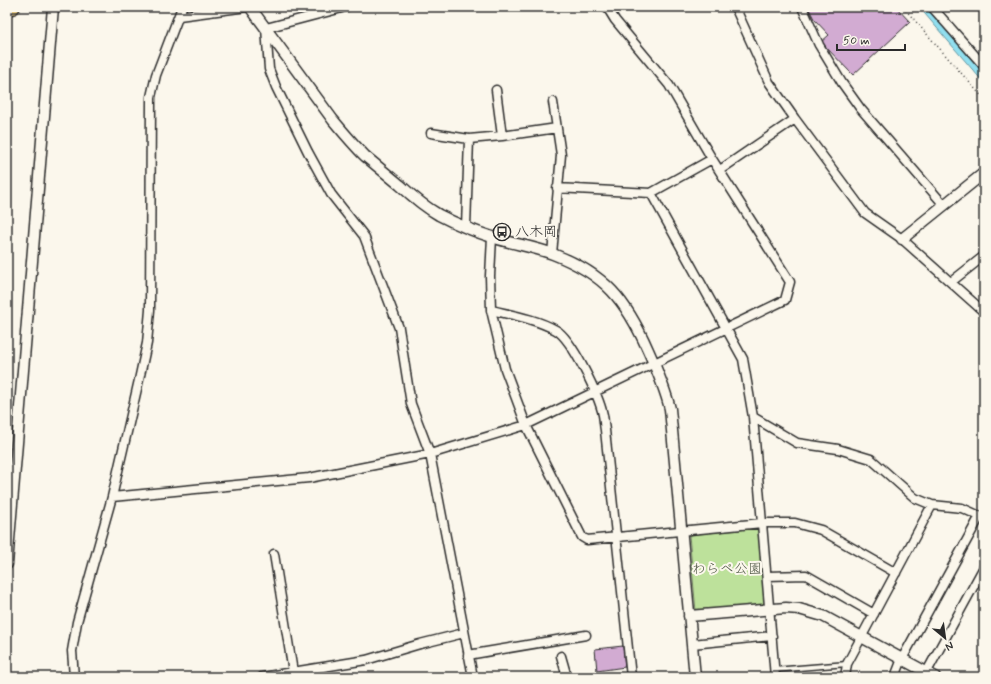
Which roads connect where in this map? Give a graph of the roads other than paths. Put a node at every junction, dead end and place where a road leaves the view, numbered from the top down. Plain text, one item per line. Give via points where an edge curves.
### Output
1 (13, 7) edge
2 (53, 7) edge
3 (182, 7) edge
4 (247, 7) edge
5 (250, 7) edge
6 (346, 7) edge
7 (607, 7) edge
8 (735, 7) edge
9 (802, 7) edge
10 (932, 7) edge
11 (7, 9) edge
12 (179, 16) junction
13 (266, 28) junction
14 (984, 66) edge
15 (496, 90) dead end
16 (553, 102) dead end
17 (795, 119) junction
18 (557, 128) junction
19 (431, 133) dead end
20 (502, 136) junction
21 (470, 139) junction
22 (712, 158) junction
23 (720, 170) junction
24 (984, 173) edge
25 (557, 188) junction
26 (651, 193) junction
27 (944, 205) junction
28 (466, 227) junction
29 (492, 237) junction
30 (902, 239) junction
31 (552, 254) junction
32 (984, 256) edge
33 (951, 282) junction
34 (491, 310) junction
35 (984, 312) edge
36 (727, 328) junction
37 (654, 363) junction
38 (595, 392) junction
39 (753, 417) junction
40 (526, 425) junction
41 (430, 454) junction
42 (112, 497) junction
43 (932, 505) junction
44 (982, 517) edge
45 (762, 523) junction
46 (682, 531) junction
47 (616, 537) junction
48 (274, 554) dead end
49 (7, 564) edge
50 (984, 567) edge
51 (896, 573) junction
52 (767, 576) junction
53 (770, 609) junction
54 (874, 614) junction
55 (689, 616) junction
56 (464, 633) junction
57 (586, 635) dead end
58 (772, 636) junction
59 (861, 637) junction
60 (692, 644) junction
61 (468, 654) junction
62 (562, 656) dead end
63 (902, 659) junction
64 (847, 664) junction
65 (293, 672) junction
66 (774, 673) edge
67 (929, 675) edge
68 (74, 677) edge
69 (262, 677) edge
70 (473, 677) edge
71 (567, 677) edge
72 (631, 677) edge
73 (695, 677) edge
74 (845, 677) edge
75 (895, 677) edge

1 - 11 highway
2 - 49 street
3 - 12 street
4 - 12 street
5 - 13 street
6 - 13 street
7 - 22 street via 669,85
8 - 17 street via 769,82
9 - 27 street via 819,45 842,83 860,108
10 - 14 street
12 - 42 street via 156,75 151,97 150,310 147,343
13 - 28 street via 333,120 365,156 415,198 438,214
13 - 41 street via 269,69 276,87 331,194 364,236 399,328 411,404
15 - 20 street
16 - 18 street
17 - 23 street
17 - 30 street via 865,213
18 - 20 street
18 - 25 street via 561,155
19 - 21 street
20 - 21 street
21 - 28 street
22 - 23 street
22 - 26 street
23 - 36 street via 790,282 785,300
24 - 27 street
25 - 26 street
25 - 31 street
26 - 36 street
27 - 30 street
28 - 29 street
29 - 31 street
29 - 34 street
30 - 33 street
31 - 37 street via 591,272 617,295 638,327
32 - 33 street
33 - 35 street
34 - 38 street via 535,321 557,330 571,346
34 - 40 street via 505,369
36 - 37 street
36 - 39 street via 743,359
37 - 38 street
37 - 46 street via 665,388 670,409
38 - 40 street
38 - 47 street via 603,414
39 - 43 street via 797,443 838,449 871,459 915,498
39 - 45 street
40 - 41 street
40 - 47 street via 582,538 587,540
41 - 42 street via 309,478
41 - 56 street
42 - 68 street via 77,622 72,651
43 - 44 street via 962,508
43 - 51 street
44 - 63 street
45 - 46 street
45 - 51 street via 794,522 821,530
45 - 52 street
46 - 47 street
46 - 55 street
47 - 72 street
48 - 65 street
50 - 67 street
51 - 54 street
52 - 53 street
52 - 54 street via 806,575
53 - 55 street
53 - 58 street
53 - 59 street via 786,608 811,612
54 - 59 street
55 - 60 street
56 - 61 street
56 - 65 street via 366,660
57 - 61 street
58 - 60 street
58 - 66 street
59 - 63 street
59 - 64 street
60 - 73 street
61 - 70 street
62 - 71 street
63 - 67 street
63 - 75 street
64 - 66 lane
64 - 74 street
65 - 69 street

